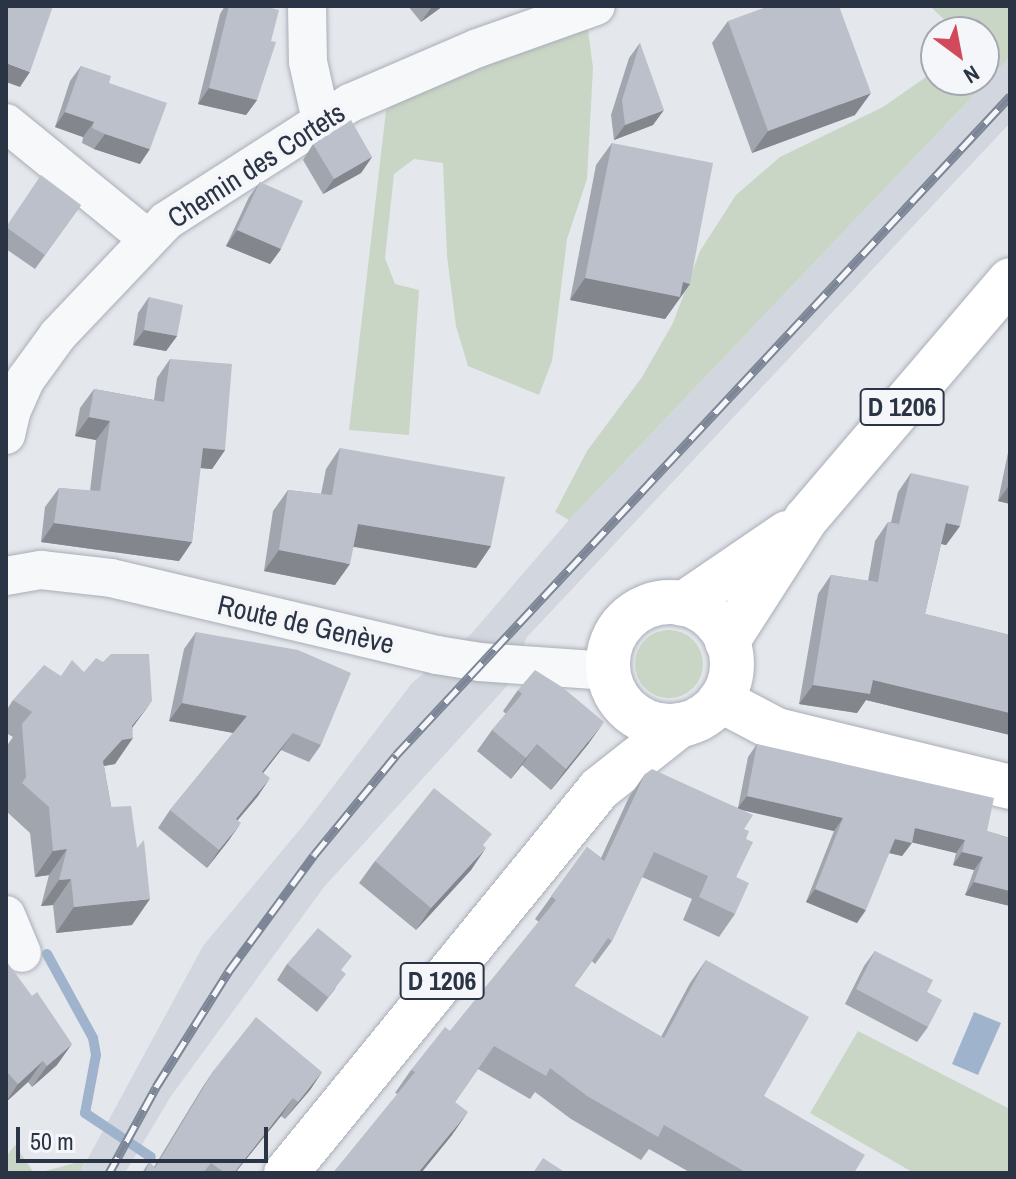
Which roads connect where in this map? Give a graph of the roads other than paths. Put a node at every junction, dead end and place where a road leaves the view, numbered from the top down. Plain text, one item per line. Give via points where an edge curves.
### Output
1 (307, 6) edge
2 (596, 6) edge
3 (321, 120) junction
4 (6, 123) edge
5 (147, 238) junction
6 (1010, 280) edge
7 (16, 370) edge
8 (6, 435) edge
9 (806, 519) junction
10 (6, 576) edge
11 (683, 604) junction
12 (727, 642) junction
13 (608, 671) junction
14 (720, 700) junction
15 (628, 710) junction
16 (680, 725) junction
17 (1010, 787) edge
18 (599, 789) junction
19 (6, 915) edge
20 (22, 953) dead end
21 (286, 1173) edge

1 - 3 street via 308,62
2 - 3 street, Chemin des Cortets via 394,83
3 - 5 street, Chemin des Cortets
4 - 5 street
5 - 7 street, Chemin des Cortets
6 - 9 main road, D 1206
7 - 8 street, Chemin des Cortets
9 - 11 main road, D 1206
9 - 12 main road, D 1206
10 - 13 street, Route de Genève via 41,570 111,578 437,655
11 - 12 main road via 710,617
11 - 13 main road via 658,604 629,618 611,646
12 - 14 main road via 731,672
13 - 15 main road via 614,692
14 - 16 main road via 709,712
14 - 17 main road via 777,730
15 - 16 main road via 652,723
15 - 18 main road, D 1206
16 - 18 main road, D 1206
18 - 21 main road, D 1206
19 - 20 street

